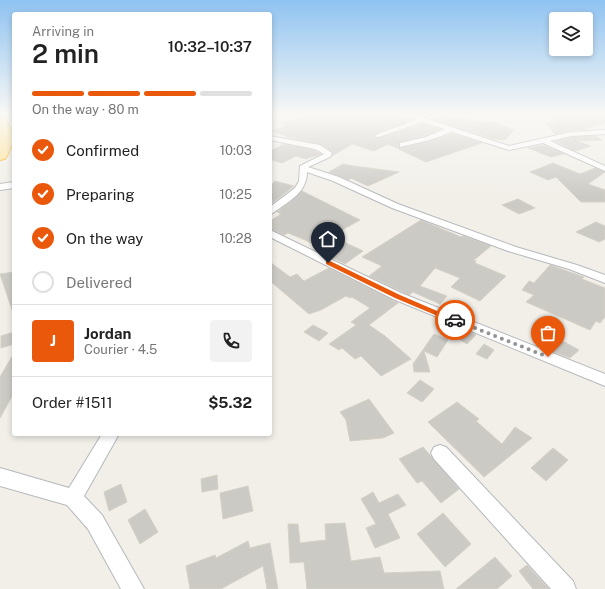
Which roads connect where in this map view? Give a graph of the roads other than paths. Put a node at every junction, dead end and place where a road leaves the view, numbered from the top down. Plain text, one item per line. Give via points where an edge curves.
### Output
1 (7, 141) edge
2 (286, 141) edge
3 (417, 141) edge
4 (487, 141) edge
5 (537, 141) edge
6 (546, 141) edge
7 (402, 145) dead end
8 (0, 156) edge
9 (303, 168) junction
10 (605, 169) edge
11 (12, 185) edge
12 (0, 187) edge
13 (272, 209) edge
14 (272, 234) edge
15 (605, 279) edge
16 (605, 380) edge
17 (110, 436) edge
18 (440, 453) dead end
19 (0, 477) edge
20 (73, 498) junction
21 (133, 589) edge
22 (565, 589) edge

1 - 8 highway
2 - 9 street via 328,153
3 - 7 street
4 - 5 street via 505,148
6 - 10 street
9 - 13 street via 299,189
9 - 15 street via 336,179 395,206 512,249
11 - 12 street
14 - 16 street via 397,296
17 - 20 street
18 - 22 street
19 - 20 street
20 - 21 street via 95,522

